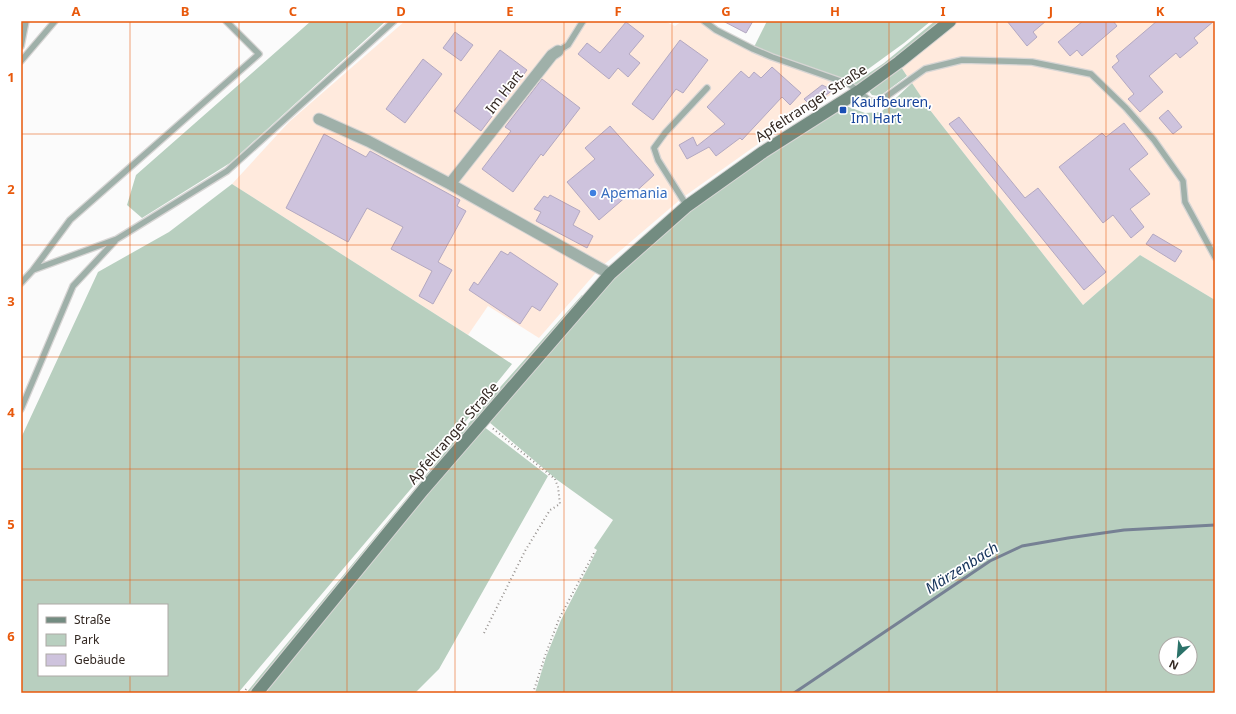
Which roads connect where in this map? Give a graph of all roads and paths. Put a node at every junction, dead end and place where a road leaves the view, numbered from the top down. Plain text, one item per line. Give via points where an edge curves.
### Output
1 (26, 21) edge
2 (55, 21) edge
3 (226, 21) edge
4 (394, 21) edge
5 (583, 21) edge
6 (704, 21) edge
7 (950, 21) edge
8 (21, 46) edge
9 (558, 51) joint
10 (21, 61) edge
11 (707, 88) dead end
12 (859, 91) junction
13 (319, 119) dead end
14 (450, 184) junction
15 (687, 206) junction
16 (117, 239) junction
17 (1215, 257) edge
18 (33, 270) junction
19 (610, 274) junction
20 (21, 283) edge
21 (21, 409) edge
22 (483, 422) junction
23 (595, 551) dead end
24 (484, 633) dead end
25 (257, 693) edge
26 (533, 693) edge

1 - 8 lane
2 - 10 lane
3 - 18 lane via 259,54 70,220
4 - 16 lane via 227,171
5 - 9 lane, Im Hart via 568,45
6 - 12 lane via 716,30 772,57 849,84
7 - 12 street, Apfeltranger Straße
9 - 14 street, Im Hart via 552,55
11 - 15 lane via 654,148 658,160
12 - 15 street, Apfeltranger Straße via 763,152
12 - 17 lane via 870,101 880,101 925,69 962,60 1032,62 1091,74 1126,108 1183,181 1185,202
13 - 14 street via 368,141
14 - 19 street
15 - 19 street, Apfeltranger Straße
16 - 18 lane
16 - 21 lane via 74,286
18 - 20 lane
19 - 22 street, Apfeltranger Straße
22 - 24 path via 555,479 560,504 550,510 525,551
22 - 25 street, Apfeltranger Straße
23 - 26 path via 559,619

